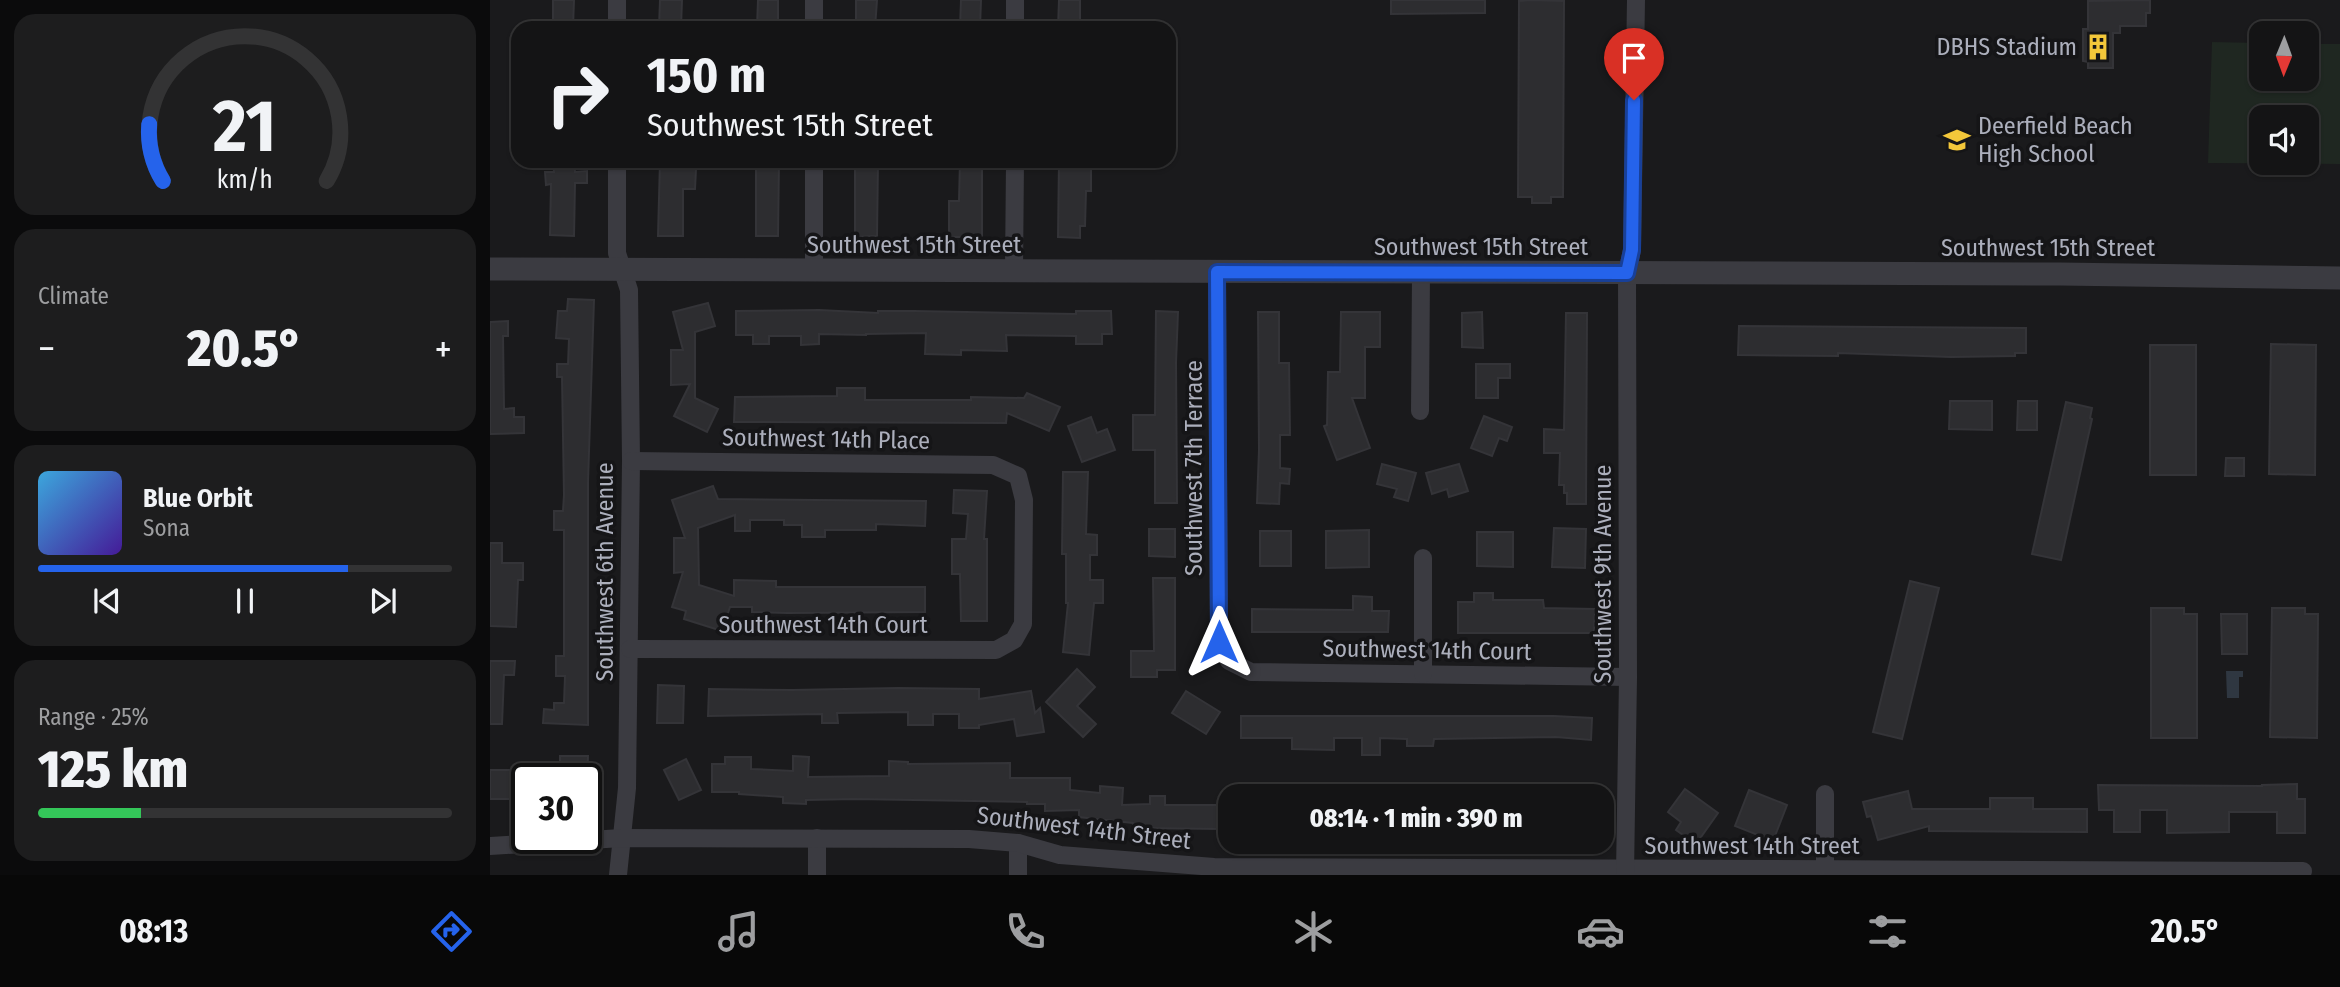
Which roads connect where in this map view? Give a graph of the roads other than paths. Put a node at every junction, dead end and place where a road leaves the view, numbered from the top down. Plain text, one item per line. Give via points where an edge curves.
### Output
1 (617, 0) edge
2 (814, 0) edge
3 (1015, 0) edge
4 (1636, 0) edge
5 (617, 21) edge
6 (814, 21) edge
7 (1015, 21) edge
8 (617, 168) edge
9 (814, 168) edge
10 (1015, 168) edge
11 (490, 269) edge
12 (621, 270) junction
13 (814, 271) junction
14 (1014, 271) junction
15 (1217, 272) junction
16 (1421, 273) junction
17 (1627, 273) junction
18 (2340, 278) edge
19 (1420, 411) dead end
20 (631, 461) junction
21 (1423, 558) dead end
22 (1014, 640) joint
23 (630, 649) junction
24 (1229, 661) joint
25 (1423, 674) junction
26 (1628, 677) junction
27 (1825, 794) dead end
28 (622, 838) junction
29 (817, 838) junction
30 (1018, 843) junction
31 (490, 846) edge
32 (1214, 871) edge
33 (2303, 871) dead end
34 (1419, 872) edge
35 (1825, 872) edge
36 (1625, 873) edge
37 (2020, 873) edge
38 (2215, 873) edge
39 (618, 875) edge
40 (817, 875) edge
41 (1018, 875) edge

1 - 5 street
2 - 6 street
3 - 7 street
4 - 17 street, Southwest 9th Avenue via 1632,250
8 - 12 street, Southwest 6th Avenue
9 - 13 street
10 - 14 street
11 - 12 street, Southwest 15th Street
12 - 13 street, Southwest 15th Street
12 - 20 street, Southwest 6th Avenue via 629,290
13 - 14 street, Southwest 15th Street
14 - 15 street, Southwest 15th Street
15 - 16 street, Southwest 15th Street
15 - 24 street, Southwest 7th Terrace via 1219,642
16 - 17 street, Southwest 15th Street
16 - 19 street
17 - 18 street, Southwest 15th Street
17 - 26 street, Southwest 9th Avenue
20 - 22 street, Southwest 14th Place via 993,465 1018,476 1024,499 1023,624
20 - 23 street, Southwest 6th Avenue
21 - 25 street
22 - 23 street, Southwest 14th Court via 996,650
23 - 28 street, Southwest 6th Avenue
24 - 25 street, Southwest 14th Court via 1251,672
25 - 26 street, Southwest 14th Court
26 - 36 street, Southwest 9th Avenue
27 - 35 street
28 - 29 street, Southwest 14th Street
28 - 31 street, Southwest 14th Street
28 - 39 street, Southwest 6th Avenue
29 - 30 street, Southwest 14th Street
29 - 40 street
30 - 32 street, Southwest 14th Street via 1060,855
30 - 41 street
32 - 34 street, Southwest 14th Street
33 - 38 street, Southwest 14th Street
34 - 36 street, Southwest 14th Street
35 - 36 street, Southwest 14th Street
35 - 37 street, Southwest 14th Street
37 - 38 street, Southwest 14th Street

